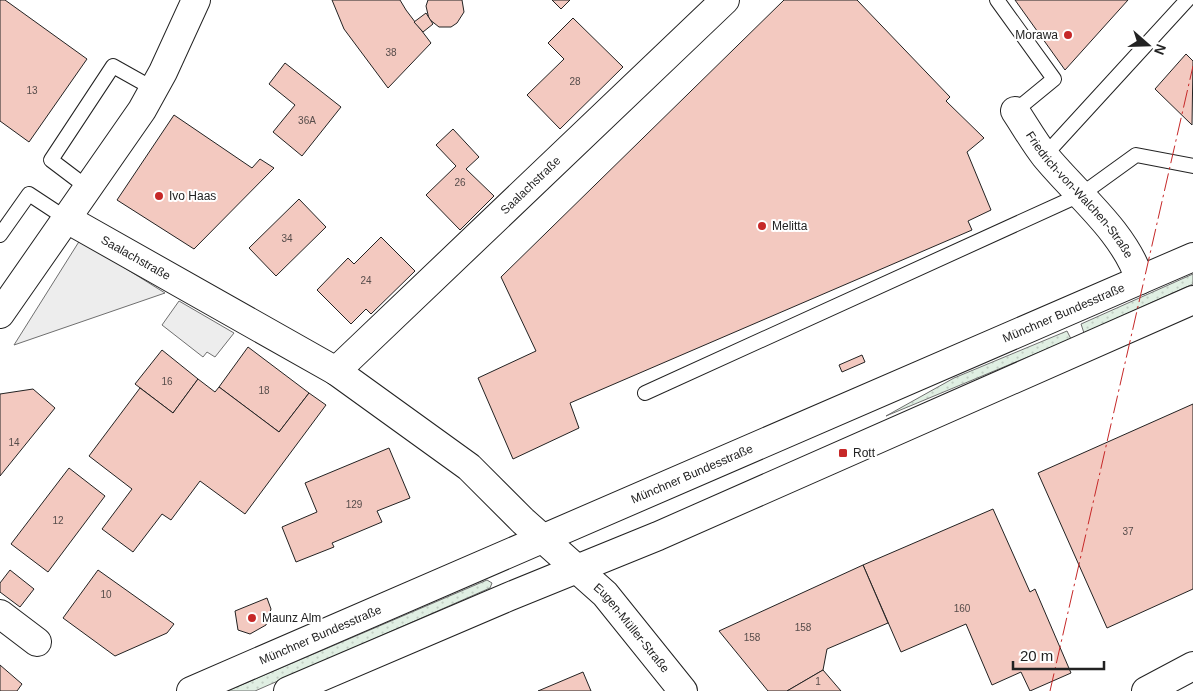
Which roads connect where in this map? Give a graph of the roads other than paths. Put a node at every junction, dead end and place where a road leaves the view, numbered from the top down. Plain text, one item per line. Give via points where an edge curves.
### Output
1 (196, 0) edge
2 (725, 0) edge
3 (997, 0) edge
4 (1187, 0) edge
5 (154, 89) junction
6 (1016, 111) joint
7 (1045, 155) junction
8 (1193, 166) edge
9 (88, 188) junction
10 (1082, 194) junction
11 (66, 219) junction
12 (0, 235) edge
13 (1193, 257) edge
14 (1140, 280) junction
15 (1193, 300) edge
16 (4, 302) edge
17 (336, 371) junction
18 (645, 394) dead end
19 (542, 538) junction
20 (577, 569) junction
21 (0, 614) edge
22 (37, 642) dead end
23 (1193, 666) edge
24 (191, 691) edge
25 (288, 691) edge
26 (683, 691) edge
27 (1146, 691) edge

1 - 5 main road
2 - 17 main road, Saalachstraße
3 - 6 lane via 1054,79
4 - 7 lane
5 - 9 main road
5 - 9 lane via 113,66 51,160
6 - 7 main road, Friedrich-von-Walchen-Straße
7 - 10 main road, Friedrich-von-Walchen-Straße
8 - 10 lane via 1136,155
9 - 11 main road
10 - 14 main road, Friedrich-von-Walchen-Straße via 1133,260
10 - 18 lane
11 - 12 lane via 29,194
11 - 16 main road
11 - 17 main road, Saalachstraße
13 - 14 main road, Münchner Bundesstraße
14 - 19 main road, Münchner Bundesstraße
15 - 20 main road
17 - 19 main road, Saalachstraße via 470,467
19 - 20 main road, Saalachstraße
19 - 24 main road, Münchner Bundesstraße
20 - 25 main road
20 - 26 main road, Eugen-Müller-Straße via 605,594
21 - 22 main road
23 - 27 main road

